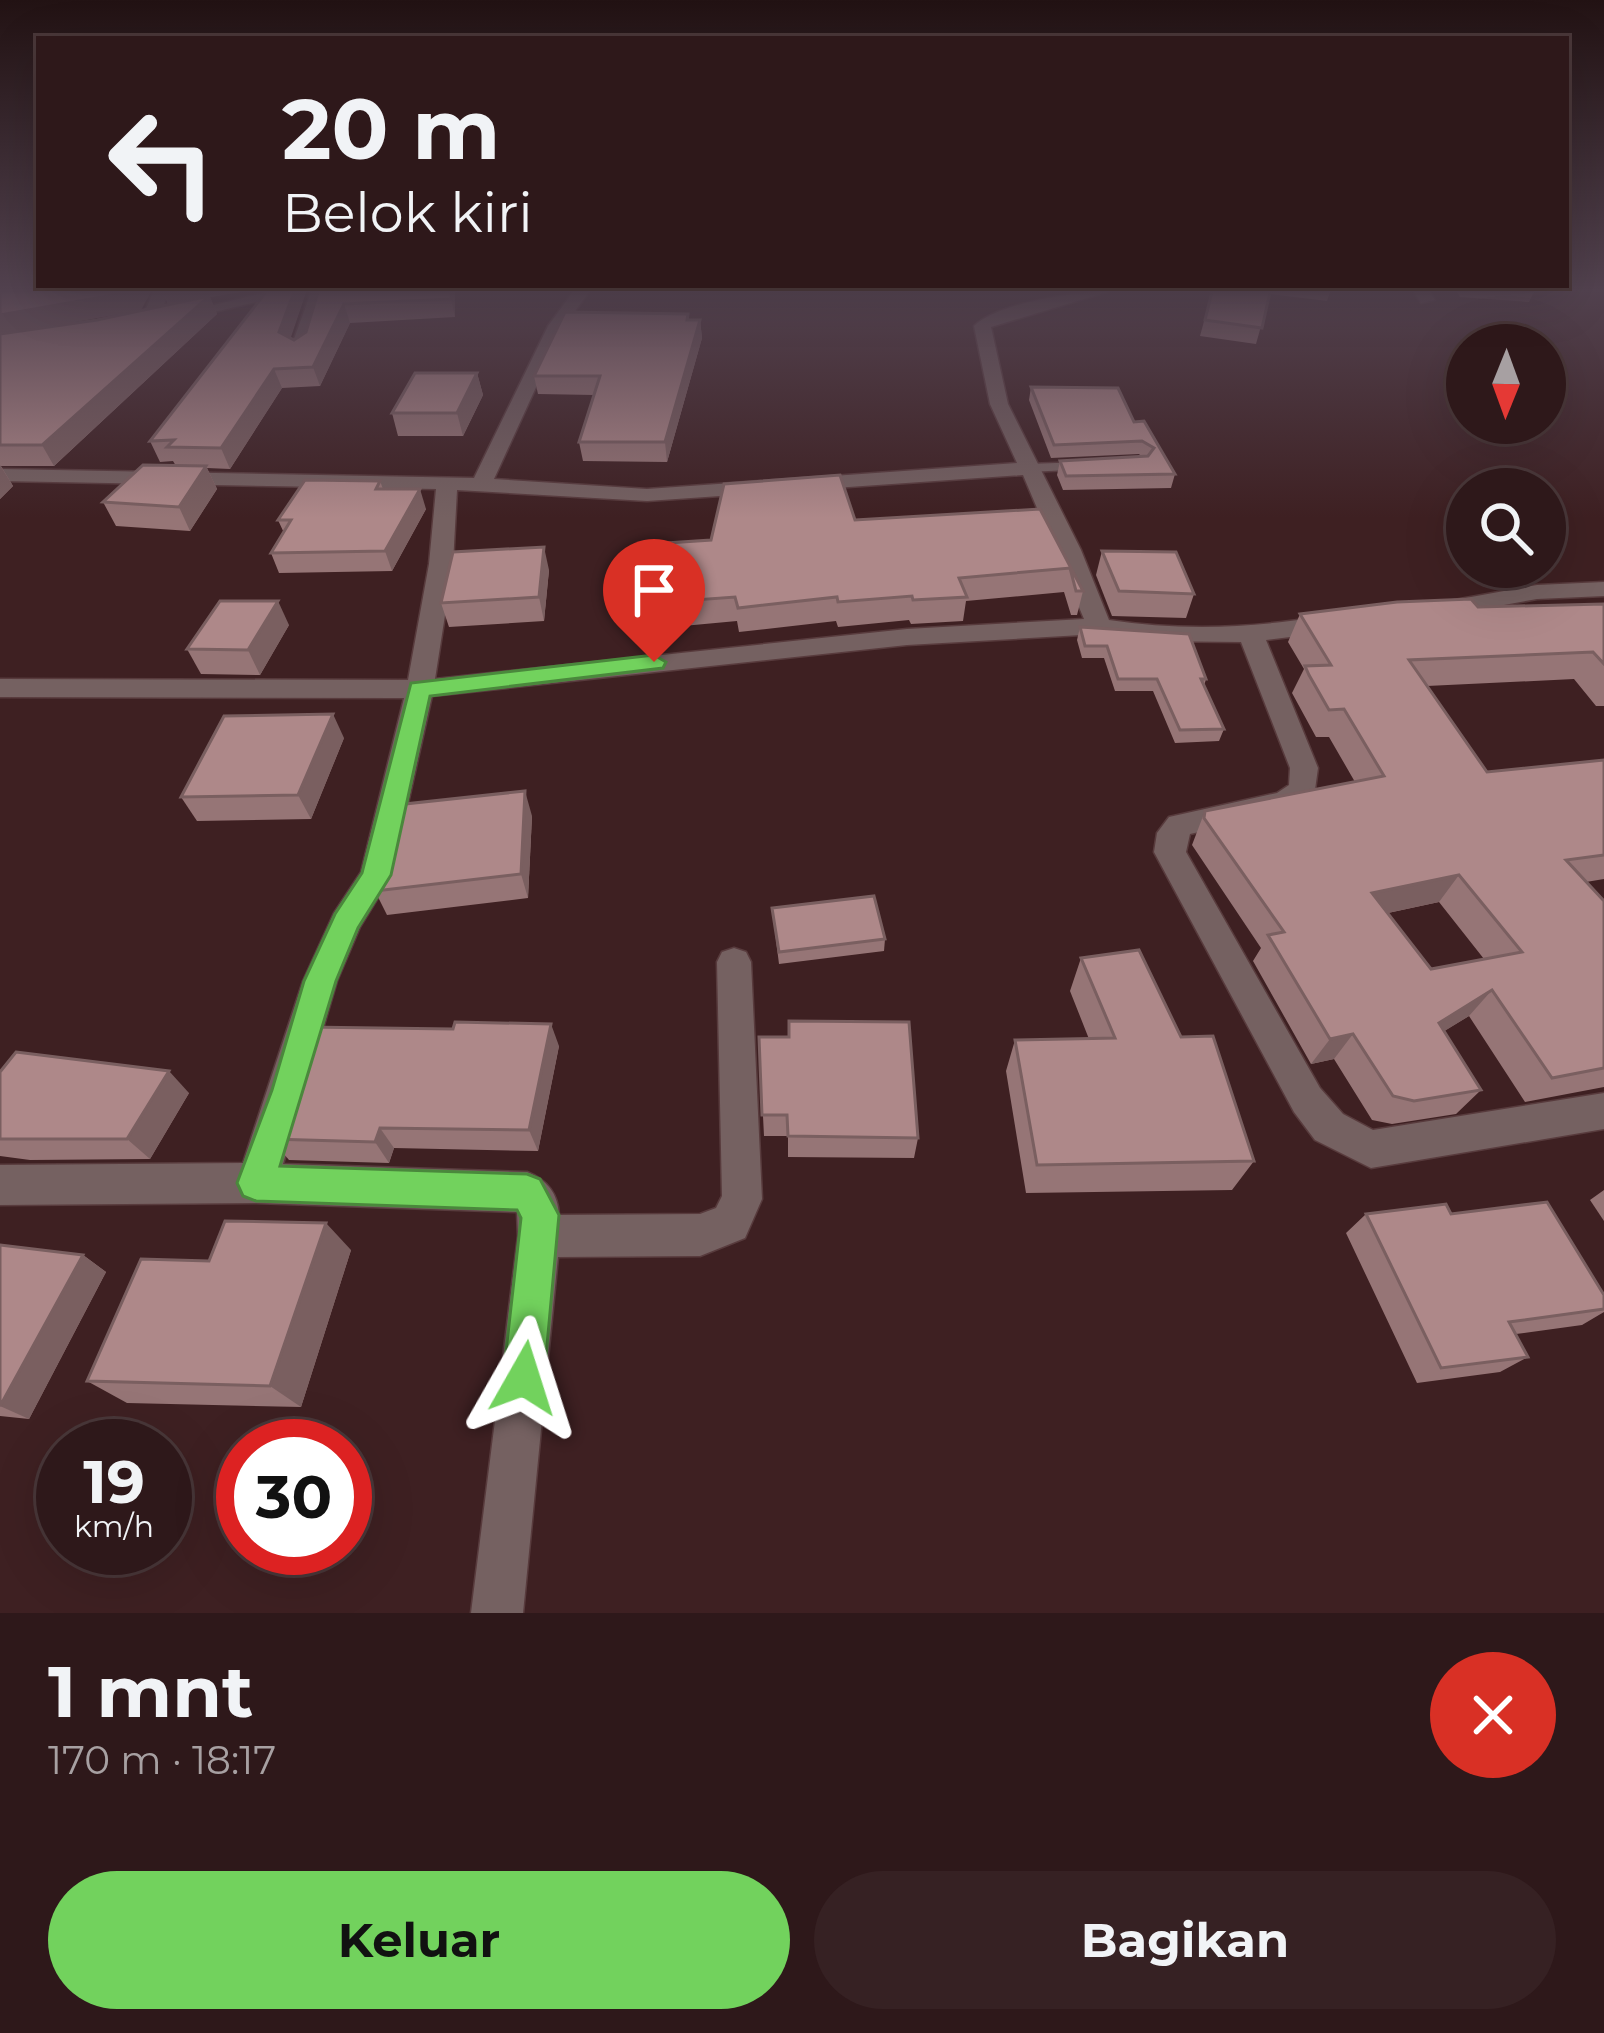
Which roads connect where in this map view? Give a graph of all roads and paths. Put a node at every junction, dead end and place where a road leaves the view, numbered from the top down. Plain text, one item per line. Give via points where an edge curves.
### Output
1 (537, 367) edge
2 (992, 367) edge
3 (1095, 465) edge
4 (1028, 468) junction
5 (0, 475) edge
6 (447, 483) junction
7 (481, 485) junction
8 (1604, 589) edge
9 (1414, 613) edge
10 (1367, 619) edge
11 (1099, 626) junction
12 (1251, 634) junction
13 (0, 688) edge
14 (420, 689) junction
15 (734, 962) dead end
16 (1604, 1111) edge
17 (256, 1183) junction
18 (0, 1185) edge
19 (539, 1237) junction
20 (496, 1613) edge

1 - 7 street
2 - 4 street
3 - 4 lane
4 - 7 street via 647,495
4 - 11 street
5 - 6 street
6 - 7 street
6 - 14 street
8 - 9 street
10 - 12 street
11 - 12 street
11 - 14 street via 818,644
12 - 16 street via 1304,768 1304,790 1286,802 1180,825 1170,852 1307,1100 1329,1127 1371,1149
13 - 14 street
14 - 17 street via 376,875 320,981
15 - 19 street via 742,1199 730,1223 700,1235
17 - 18 street
17 - 19 street via 527,1192 538,1205
19 - 20 street

